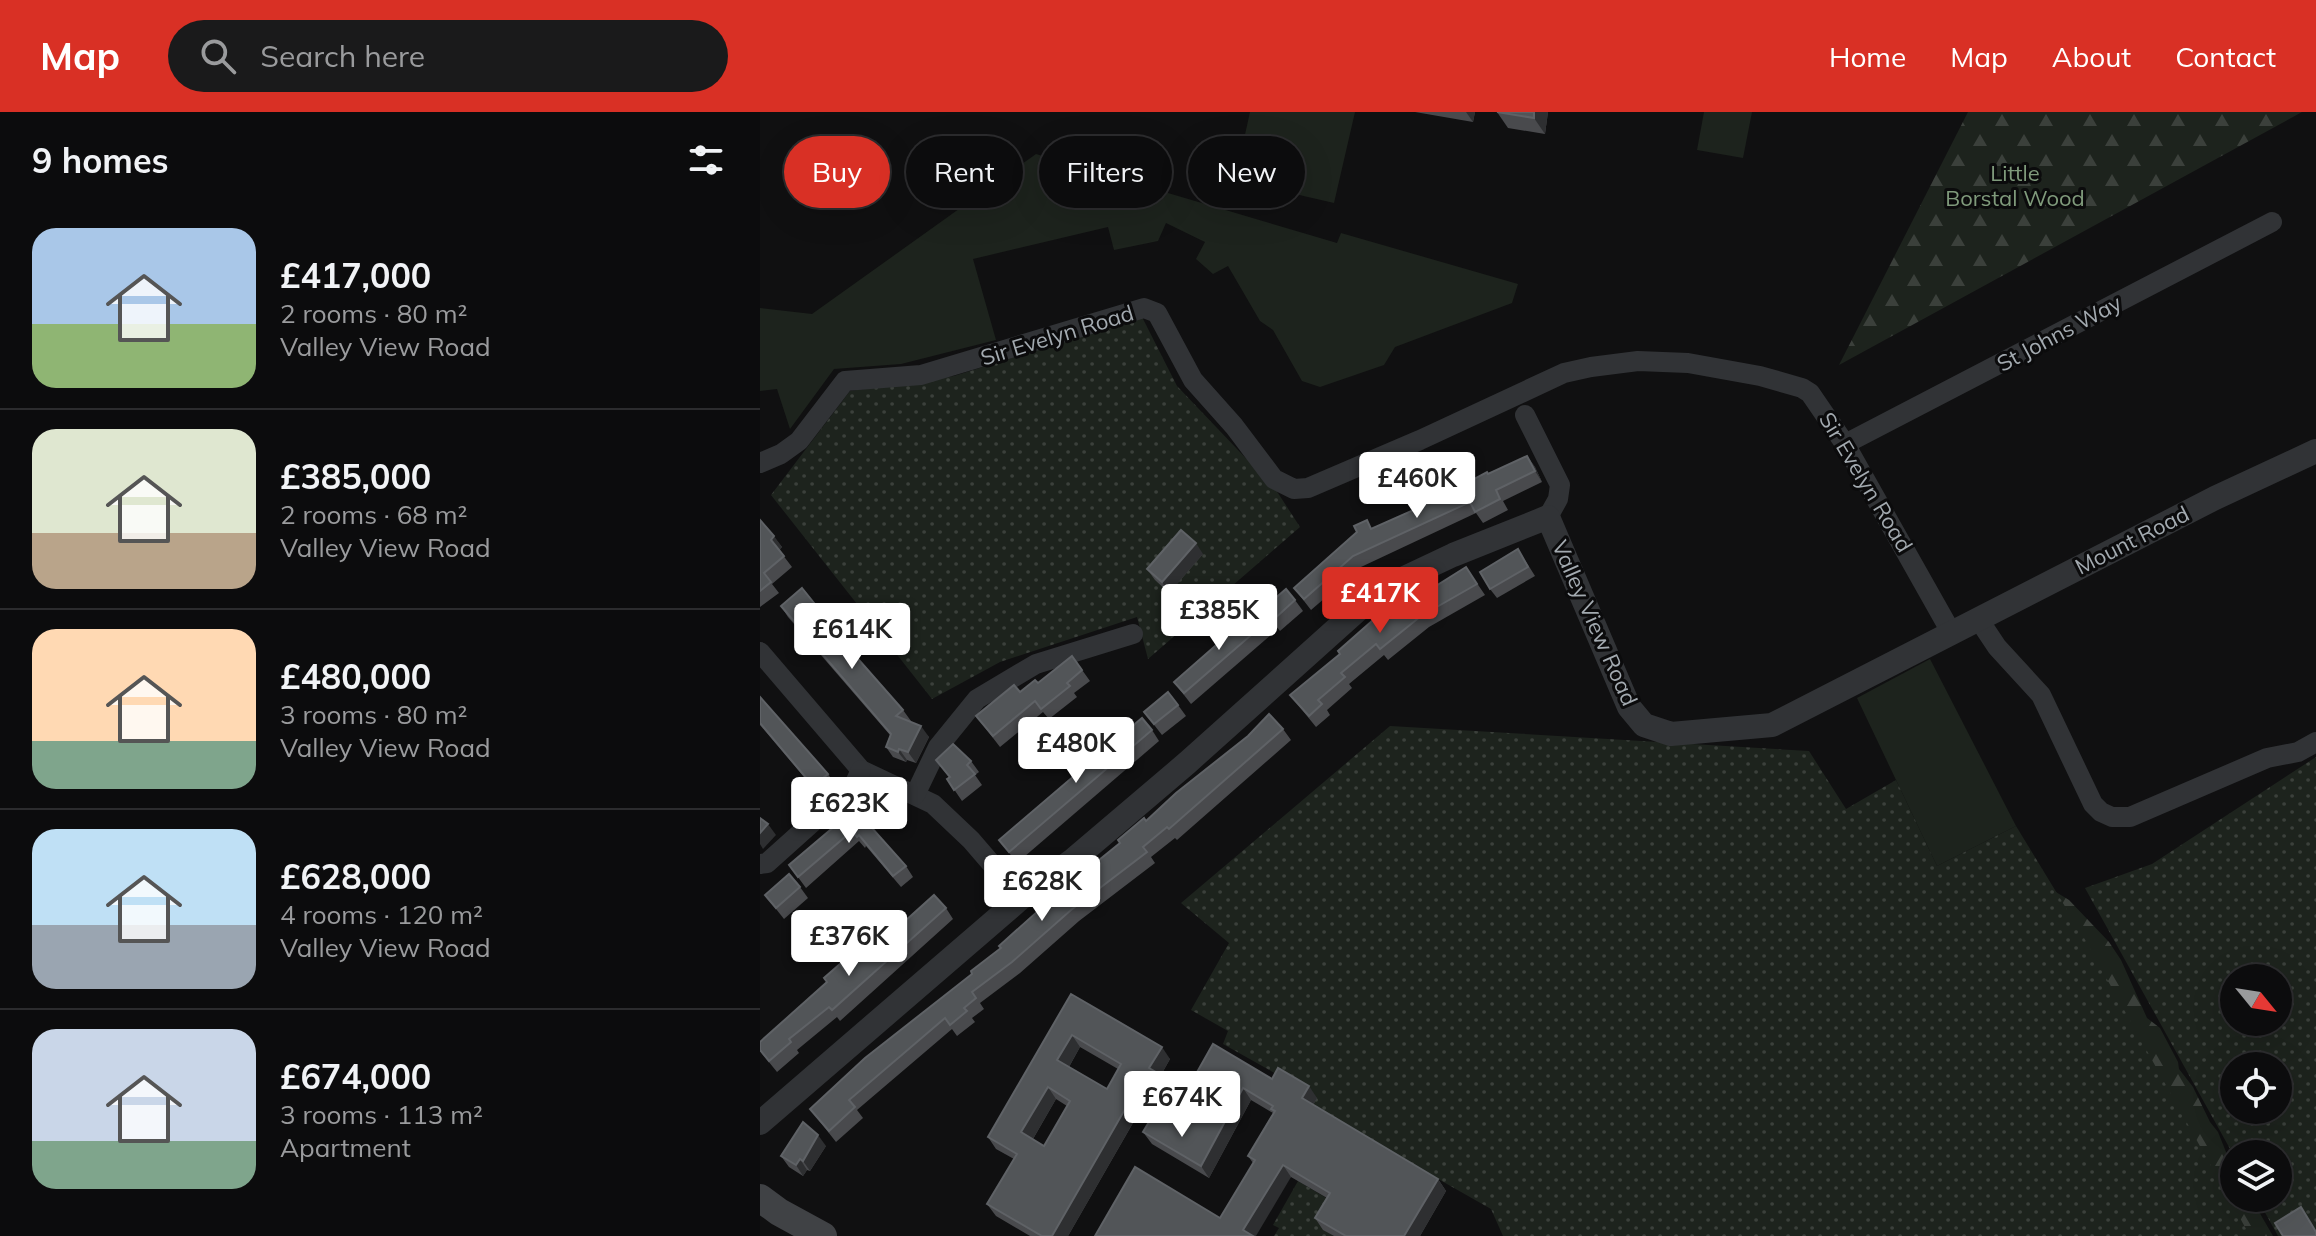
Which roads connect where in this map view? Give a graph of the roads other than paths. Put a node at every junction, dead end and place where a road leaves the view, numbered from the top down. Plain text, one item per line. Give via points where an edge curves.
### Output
1 (2272, 222) dead end
2 (1525, 415) dead end
3 (1845, 444) junction
4 (2316, 451) edge
5 (760, 463) edge
6 (1548, 517) junction
7 (1979, 620) junction
8 (1951, 632) junction
9 (1133, 634) dead end
10 (760, 652) edge
11 (2316, 742) edge
12 (861, 770) junction
13 (915, 795) junction
14 (760, 864) edge
15 (1021, 898) junction
16 (760, 1123) edge
17 (760, 1198) edge
18 (823, 1236) edge

1 - 3 street, St Johns Way
2 - 6 street via 1560,485
3 - 5 street, Sir Evelyn Road via 1804,389 1708,366 1638,361 1564,373 1342,474 1294,489 1274,479 1193,380 1157,313 1146,308 921,375 845,381 799,441
3 - 8 street, Sir Evelyn Road
4 - 7 street, Mount Road
6 - 8 street, Valley View Road via 1629,707 1644,725 1671,734 1772,725
6 - 15 street, Valley View Road via 1381,589 1187,763
7 - 8 street, Mount Road
7 - 11 street via 2041,695 2086,794 2109,817 2130,817
9 - 13 street via 1036,664 977,699 938,747
10 - 12 street
12 - 13 street
12 - 14 street via 854,785
13 - 15 street via 933,804 971,840
15 - 16 street, Valley View Road
17 - 18 main road

